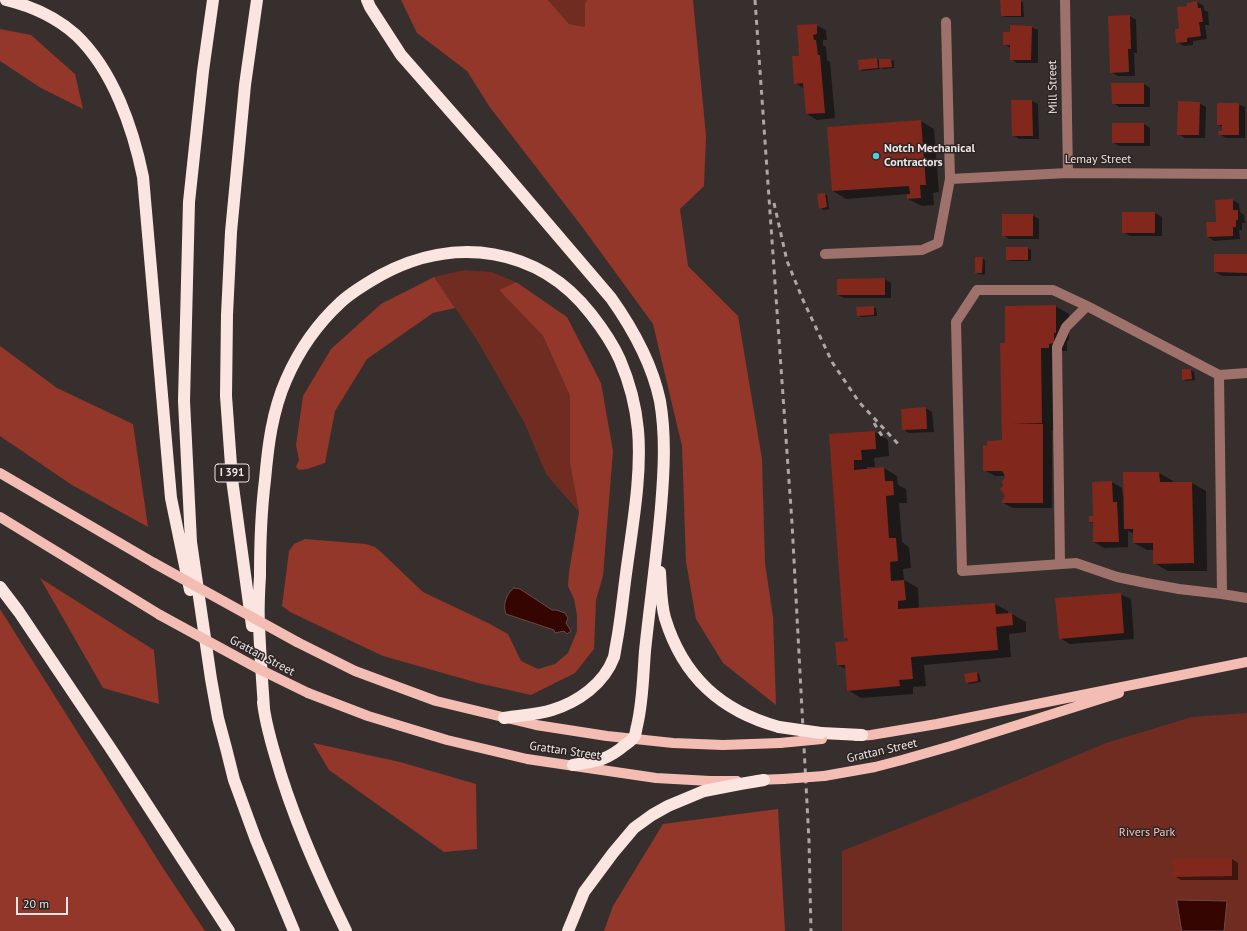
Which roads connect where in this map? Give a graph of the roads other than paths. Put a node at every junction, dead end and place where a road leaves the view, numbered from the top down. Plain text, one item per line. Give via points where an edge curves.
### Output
1 (6, 0) edge
2 (213, 0) edge
3 (257, 0) edge
4 (367, 0) edge
5 (1064, 0) edge
6 (946, 22) dead end
7 (1068, 173) junction
8 (1247, 174) edge
9 (950, 179) junction
10 (825, 254) dead end
11 (1087, 306) junction
12 (1247, 373) edge
13 (1219, 375) junction
14 (0, 473) edge
15 (0, 517) edge
16 (659, 531) junction
17 (1060, 564) junction
18 (0, 587) edge
19 (1222, 594) junction
20 (1247, 598) edge
21 (1247, 662) edge
22 (1168, 678) junction
23 (211, 679) junction
24 (264, 708) junction
25 (504, 718) junction
26 (862, 735) joint
27 (822, 736) junction
28 (633, 739) junction
29 (572, 765) junction
30 (764, 780) junction
31 (229, 931) edge
32 (294, 931) edge
33 (346, 931) edge
34 (568, 931) edge

1 - 23 highway via 63,25 76,35 97,59 114,89 138,153 143,177 171,498 200,639
2 - 23 highway via 189,202 184,401 191,542
3 - 24 highway, I 391 via 245,85 231,232 226,396 232,479
4 - 16 highway via 401,55 611,298 637,338 652,372 662,420 664,470
5 - 7 street, Mill Street
6 - 9 street
7 - 8 street, Lemay Street
7 - 9 street, Lemay Street
9 - 10 street via 938,243 922,250
11 - 13 street
11 - 17 street via 1066,327 1057,347
11 - 17 street via 1053,290 977,290 956,322 962,571
12 - 13 street
13 - 19 street
14 - 25 main road, Grattan Street, bridge via 154,563 296,642 355,671 428,698
15 - 29 main road, Grattan Street, bridge via 160,615 252,666 308,693 368,716 447,740 527,759
16 - 27 highway, bridge via 661,592 665,617 680,655 689,669 700,682 732,708 779,727
16 - 28 highway via 640,712
17 - 19 street via 1076,563 1117,577
18 - 31 highway via 113,752
19 - 20 street
21 - 22 main road, Grattan Street
22 - 26 main road, Grattan Street via 937,724
22 - 30 main road, Grattan Street, bridge via 876,767 824,776
23 - 32 highway via 218,718 244,809
24 - 25 highway via 259,622 262,502 271,427 285,382 302,349 321,322 355,290 404,264 434,255 465,252 498,255 540,269 574,294 614,347 631,396 638,429 635,502 614,657 606,673 590,691 573,702 551,711
24 - 33 highway, I 391 via 289,800 312,859
25 - 28 main road, Grattan Street
26 - 27 highway
27 - 28 main road, Grattan Street, bridge via 780,743 723,745
28 - 29 highway via 615,754 602,760
29 - 30 main road, Grattan Street via 656,778
30 - 34 highway via 704,791 652,815 634,828 584,892

